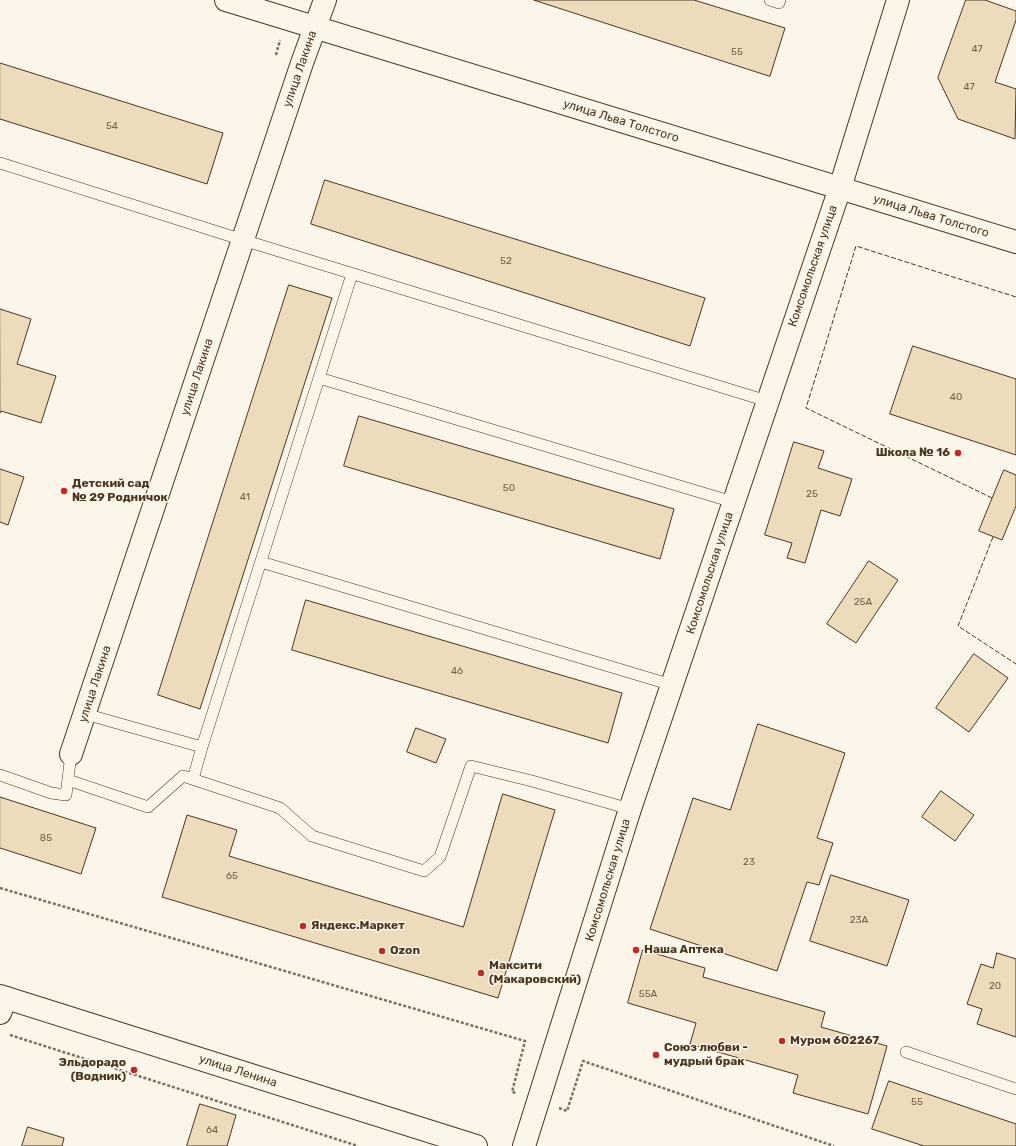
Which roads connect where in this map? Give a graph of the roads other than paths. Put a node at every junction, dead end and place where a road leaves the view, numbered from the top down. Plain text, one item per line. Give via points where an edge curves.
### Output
1 (226, 0) edge
2 (325, 0) edge
3 (770, 0) edge
4 (780, 0) edge
5 (898, 0) edge
6 (315, 28) junction
7 (0, 163) edge
8 (840, 188) junction
9 (243, 240) junction
10 (1016, 242) edge
11 (352, 274) junction
12 (319, 378) junction
13 (767, 401) junction
14 (733, 502) junction
15 (261, 562) junction
16 (672, 685) junction
17 (85, 714) junction
18 (202, 747) junction
19 (71, 754) joint
20 (0, 775) edge
21 (193, 779) junction
22 (68, 780) junction
23 (630, 809) junction
24 (2, 1002) edge
25 (906, 1052) dead end
26 (1016, 1088) edge
27 (476, 1146) edge
28 (524, 1146) edge

1 - 6 street, улица Льва Толстого
2 - 6 street, улица Лакина
3 - 4 lane via 779,3
5 - 8 street, Комсомольская улица
6 - 8 street, улица Льва Толстого
6 - 9 street, улица Лакина
7 - 9 lane
8 - 10 street, улица Льва Толстого
8 - 13 street, Комсомольская улица
9 - 11 lane
9 - 17 street, улица Лакина
11 - 12 lane
11 - 13 lane
12 - 14 lane
12 - 15 lane
13 - 14 street, Комсомольская улица
14 - 16 street, Комсомольская улица
15 - 16 lane
15 - 18 lane
16 - 23 street, Комсомольская улица
17 - 18 lane
17 - 19 street, улица Лакина
18 - 21 lane
19 - 22 lane
20 - 22 lane via 66,795
21 - 22 lane via 183,776 148,807
21 - 23 lane via 280,808 312,836 424,871 440,856 471,766
23 - 28 street, Комсомольская улица
24 - 27 street, улица Ленина
25 - 26 lane

